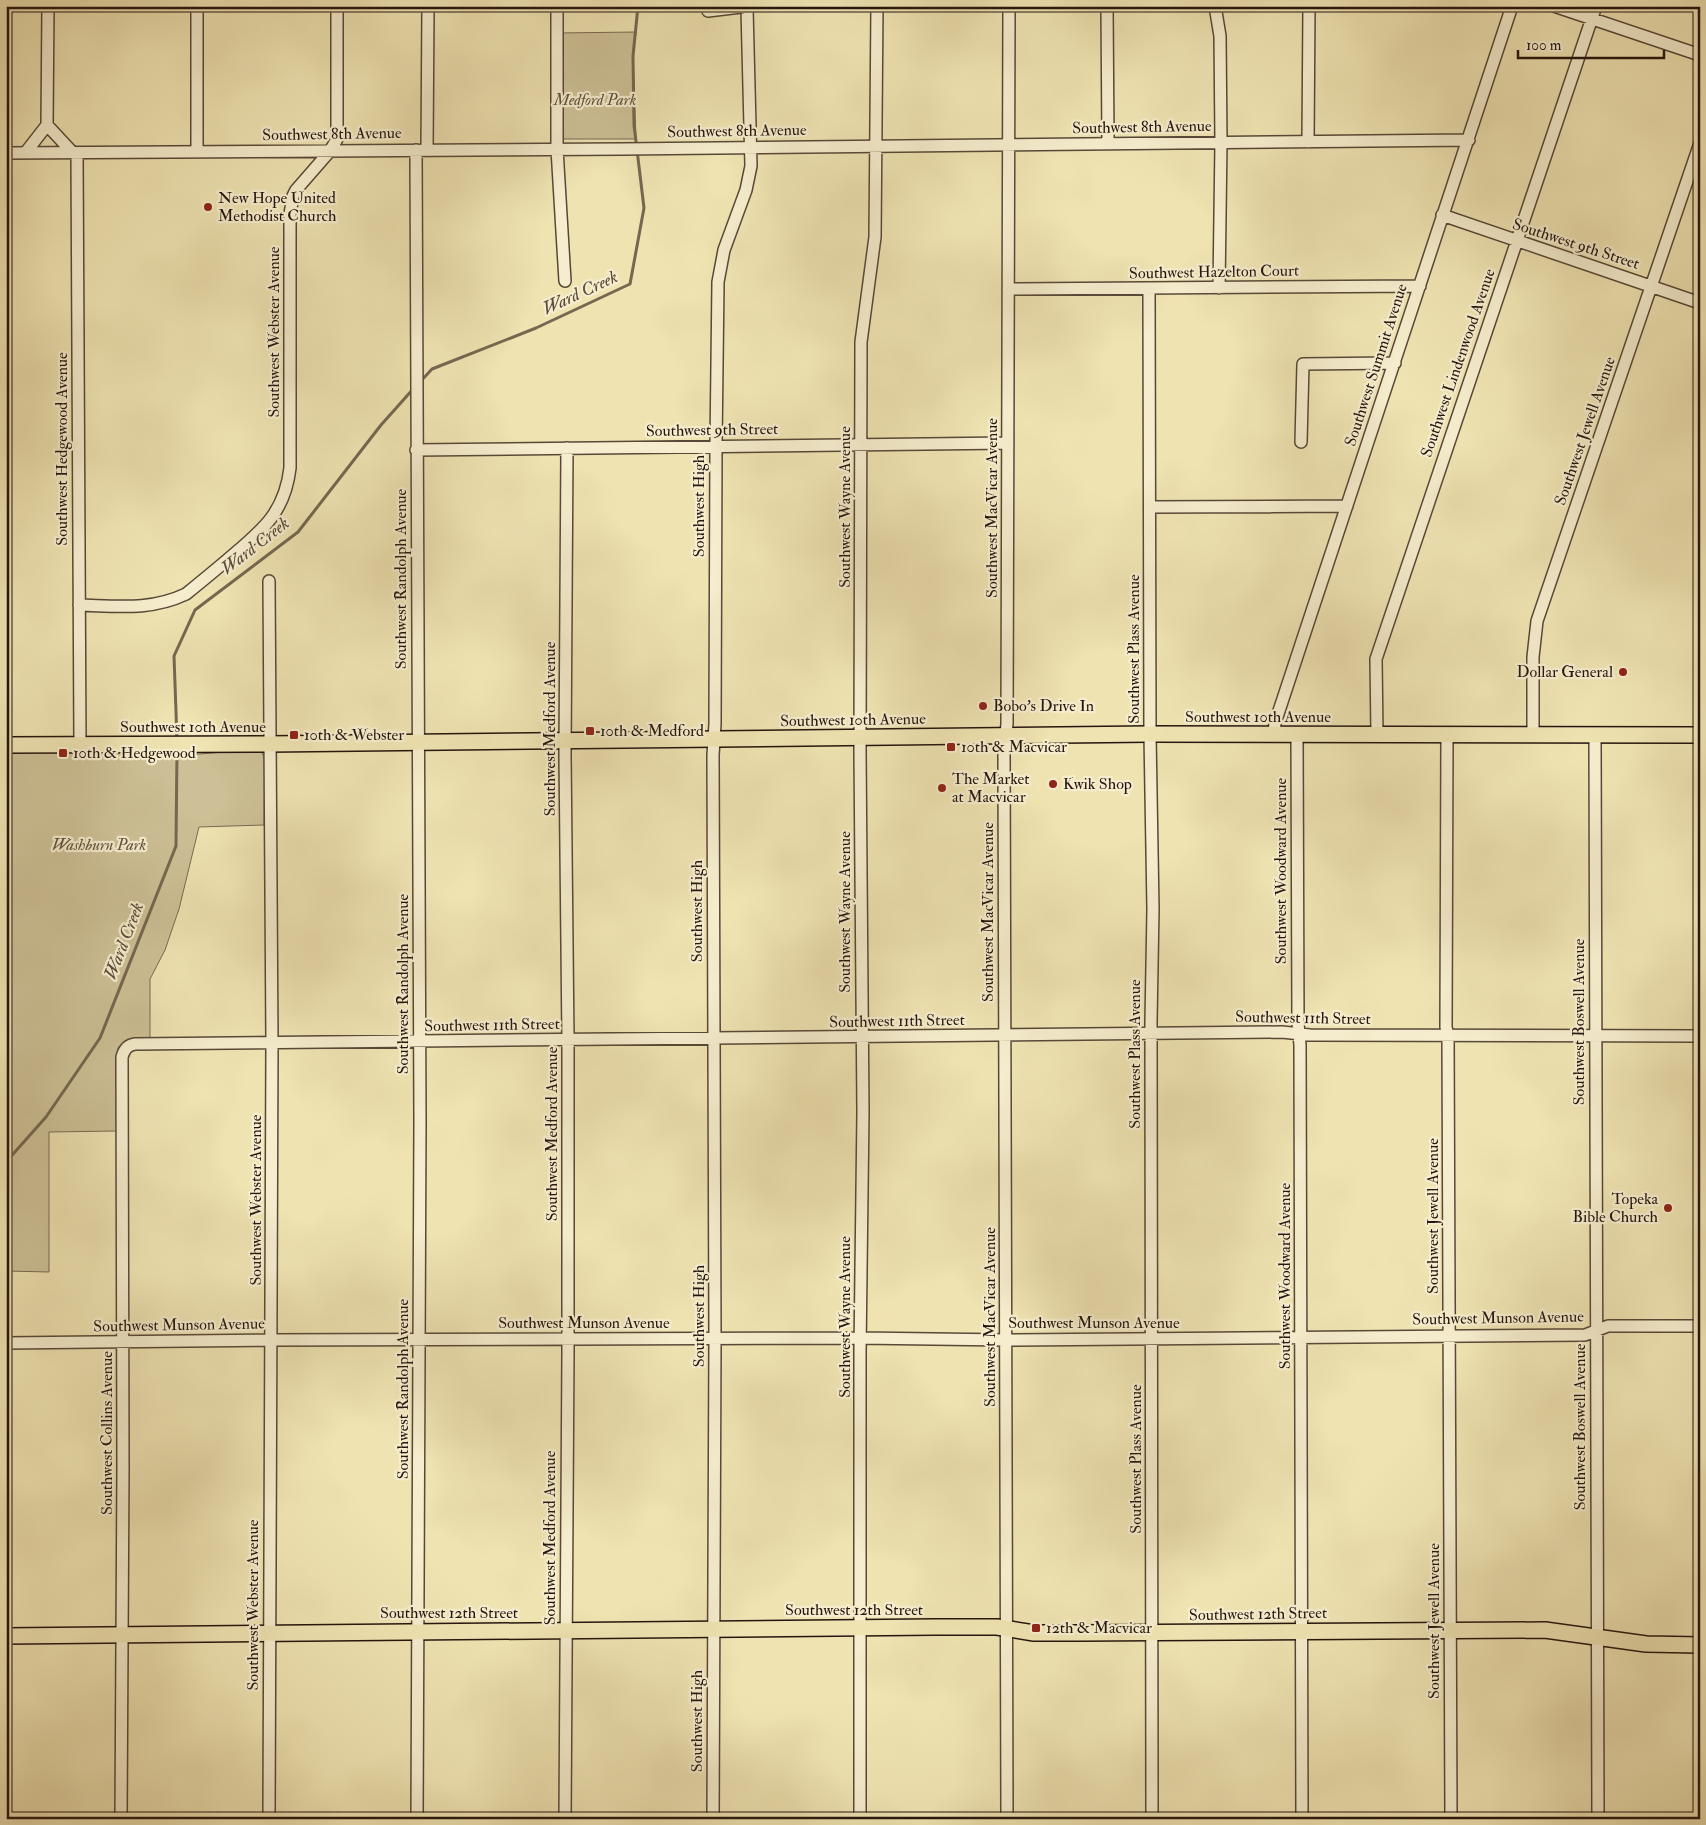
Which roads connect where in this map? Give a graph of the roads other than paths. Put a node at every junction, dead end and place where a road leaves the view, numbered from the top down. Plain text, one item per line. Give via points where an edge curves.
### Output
1 (48, 6) edge
2 (198, 6) edge
3 (337, 6) edge
4 (428, 6) edge
5 (557, 6) edge
6 (877, 6) edge
7 (1009, 6) edge
8 (1108, 6) edge
9 (1215, 6) edge
10 (1309, 6) edge
11 (1512, 6) edge
12 (1554, 6) edge
13 (1596, 6) edge
14 (748, 8) edge
15 (708, 11) dead end
16 (1592, 19) junction
17 (1700, 55) edge
18 (48, 125) junction
19 (1469, 140) junction
20 (1221, 142) junction
21 (1308, 142) junction
22 (1108, 143) junction
23 (1700, 143) edge
24 (1010, 145) junction
25 (876, 146) junction
26 (751, 147) junction
27 (557, 149) junction
28 (422, 150) junction
29 (330, 151) junction
30 (26, 152) junction
31 (197, 152) junction
32 (6, 153) edge
33 (75, 153) junction
34 (1442, 215) junction
35 (1516, 242) junction
36 (564, 282) dead end
37 (1420, 286) junction
38 (1651, 286) junction
39 (1219, 288) junction
40 (1008, 289) junction
41 (1149, 289) junction
42 (1700, 303) edge
43 (1395, 363) junction
44 (1301, 442) dead end
45 (1008, 443) junction
46 (860, 445) junction
47 (716, 446) junction
48 (567, 448) junction
49 (416, 450) junction
50 (1346, 506) junction
51 (1150, 507) junction
52 (269, 581) dead end
53 (79, 605) junction
54 (1150, 734) junction
55 (1274, 734) junction
56 (1297, 734) junction
57 (1377, 734) junction
58 (1447, 734) junction
59 (1700, 735) edge
60 (1006, 736) junction
61 (1533, 736) junction
62 (1595, 736) junction
63 (860, 737) junction
64 (714, 739) junction
65 (566, 740) junction
66 (418, 742) junction
67 (80, 744) junction
68 (270, 744) junction
69 (6, 745) edge
70 (1151, 1034) junction
71 (1299, 1034) junction
72 (1005, 1035) junction
73 (1448, 1036) junction
74 (1700, 1036) edge
75 (862, 1037) junction
76 (1596, 1037) junction
77 (714, 1039) junction
78 (568, 1040) junction
79 (420, 1042) junction
80 (272, 1043) junction
81 (126, 1048) joint
82 (1700, 1326) edge
83 (1596, 1331) junction
84 (1450, 1335) junction
85 (1302, 1337) junction
86 (715, 1338) junction
87 (860, 1338) junction
88 (1152, 1338) junction
89 (568, 1339) junction
90 (272, 1340) junction
91 (420, 1340) junction
92 (1006, 1340) junction
93 (123, 1342) junction
94 (6, 1343) edge
95 (861, 1627) junction
96 (714, 1628) junction
97 (1006, 1628) junction
98 (566, 1629) junction
99 (1450, 1630) junction
100 (418, 1631) junction
101 (1302, 1631) junction
102 (269, 1632) junction
103 (1152, 1633) junction
104 (122, 1634) junction
105 (6, 1636) edge
106 (1597, 1637) junction
107 (1700, 1646) edge
108 (121, 1819) edge
109 (269, 1819) edge
110 (417, 1819) edge
111 (565, 1819) edge
112 (713, 1819) edge
113 (860, 1819) edge
114 (1007, 1819) edge
115 (1152, 1819) edge
116 (1302, 1819) edge
117 (1452, 1819) edge
118 (1598, 1819) edge

1 - 18 street
2 - 31 street
3 - 29 street, Southwest Webster Avenue via 336,139
4 - 28 street, Southwest Randolph Avenue
5 - 27 street
6 - 25 street, Southwest Wayne Avenue
7 - 24 street, Southwest MacVicar Avenue
8 - 22 street
9 - 20 street via 1220,36
10 - 21 street
11 - 19 street, Southwest Summit Avenue
12 - 16 street
13 - 16 street, Southwest Lindenwood Avenue
14 - 15 street
14 - 26 street, Southwest High
16 - 17 street
16 - 35 street, Southwest Lindenwood Avenue
18 - 30 street
18 - 33 street
19 - 21 street, Southwest 8th Avenue
19 - 34 street, Southwest Summit Avenue
20 - 21 street, Southwest 8th Avenue
20 - 22 street, Southwest 8th Avenue
20 - 39 street
22 - 24 street, Southwest 8th Avenue
23 - 38 street, Southwest Jewell Avenue
24 - 25 street, Southwest 8th Avenue
24 - 40 street, Southwest MacVicar Avenue
25 - 26 street, Southwest 8th Avenue
25 - 46 street, Southwest Wayne Avenue via 874,254 861,342
26 - 27 street, Southwest 8th Avenue
26 - 47 street, Southwest High via 749,182 724,250 718,282
27 - 28 street, Southwest 8th Avenue
27 - 36 street
28 - 29 street, Southwest 8th Avenue
28 - 49 street, Southwest Randolph Avenue
29 - 31 street, Southwest 8th Avenue
29 - 53 street, Southwest Webster Avenue via 296,190 291,203 290,468 286,491 272,519 194,588 175,599 150,606
30 - 32 street, Southwest 8th Avenue
30 - 33 street, Southwest 8th Avenue
31 - 33 street, Southwest 8th Avenue
33 - 53 street, Southwest Hedgewood Avenue
34 - 35 street, Southwest 9th Street
34 - 37 street, Southwest Summit Avenue
35 - 38 street, Southwest 9th Street
35 - 57 street, Southwest Lindenwood Avenue via 1376,659
37 - 39 street, Southwest Hazelton Court
37 - 43 street, Southwest Summit Avenue
38 - 42 street, Southwest 9th Street
38 - 61 street, Southwest Jewell Avenue via 1537,621 1533,657
39 - 41 street, Southwest Hazelton Court
40 - 41 street, Southwest Hazelton Court
40 - 45 street, Southwest MacVicar Avenue
41 - 51 street, Southwest Plass Avenue
43 - 44 street via 1302,364
43 - 50 street, Southwest Summit Avenue
45 - 46 street, Southwest 9th Street
45 - 60 street, Southwest MacVicar Avenue
46 - 47 street, Southwest 9th Street
46 - 63 street, Southwest Wayne Avenue
47 - 48 street, Southwest 9th Street
47 - 64 street, Southwest High
48 - 49 street, Southwest 9th Street
48 - 65 street, Southwest Medford Avenue
49 - 66 street, Southwest Randolph Avenue
50 - 51 street
50 - 55 street, Southwest Summit Avenue via 1295,659
51 - 54 street, Southwest Plass Avenue
52 - 68 street, Southwest Webster Avenue
53 - 67 street, Southwest Hedgewood Avenue
54 - 55 main road, Southwest 10th Avenue
54 - 60 main road, Southwest 10th Avenue
54 - 70 street, Southwest Plass Avenue
55 - 56 main road, Southwest 10th Avenue
56 - 57 main road, Southwest 10th Avenue
56 - 71 street, Southwest Woodward Avenue
57 - 58 main road, Southwest 10th Avenue
58 - 61 main road, Southwest 10th Avenue
58 - 73 street, Southwest Jewell Avenue
59 - 62 main road, Southwest 10th Avenue
60 - 63 main road, Southwest 10th Avenue
60 - 72 street, Southwest MacVicar Avenue
61 - 62 main road, Southwest 10th Avenue
62 - 76 street, Southwest Boswell Avenue
63 - 64 main road, Southwest 10th Avenue
63 - 75 street, Southwest Wayne Avenue
64 - 65 main road, Southwest 10th Avenue
64 - 77 street, Southwest High
65 - 66 main road, Southwest 10th Avenue
65 - 78 street, Southwest Medford Avenue
66 - 68 main road, Southwest 10th Avenue
66 - 79 street, Southwest Randolph Avenue
67 - 68 main road, Southwest 10th Avenue
67 - 69 main road, Southwest 10th Avenue
68 - 80 street, Southwest Webster Avenue
70 - 71 street, Southwest 11th Street
70 - 72 street, Southwest 11th Street
70 - 88 street, Southwest Plass Avenue
71 - 73 street, Southwest 11th Street
71 - 85 street, Southwest Woodward Avenue
72 - 75 street, Southwest 11th Street
72 - 92 street, Southwest MacVicar Avenue
73 - 76 street, Southwest 11th Street
73 - 84 street, Southwest Jewell Avenue
74 - 76 street, Southwest 11th Street
75 - 77 street, Southwest 11th Street
75 - 87 street, Southwest Wayne Avenue
76 - 83 street, Southwest Boswell Avenue
77 - 78 street, Southwest 11th Street
77 - 86 street, Southwest High
78 - 79 street, Southwest 11th Street
78 - 89 street, Southwest Medford Avenue
79 - 80 street, Southwest 11th Street
79 - 91 street, Southwest Randolph Avenue
80 - 81 street, Southwest 11th Street via 135,1044
80 - 90 street, Southwest Webster Avenue
81 - 93 street, Southwest Collins Avenue via 122,1057
82 - 83 street, Southwest Munson Avenue via 1608,1326
83 - 84 street, Southwest Munson Avenue via 1585,1335
83 - 106 street, Southwest Boswell Avenue
84 - 85 street, Southwest Munson Avenue
84 - 99 street, Southwest Jewell Avenue
85 - 88 street, Southwest Munson Avenue
85 - 101 street, Southwest Woodward Avenue
86 - 87 street, Southwest Munson Avenue
86 - 89 street, Southwest Munson Avenue
86 - 96 street, Southwest High
87 - 92 street, Southwest Munson Avenue
87 - 95 street, Southwest Wayne Avenue
88 - 92 street, Southwest Munson Avenue
88 - 103 street, Southwest Plass Avenue
89 - 91 street, Southwest Munson Avenue
89 - 98 street, Southwest Medford Avenue
90 - 91 street, Southwest Munson Avenue
90 - 93 street, Southwest Munson Avenue
90 - 102 street, Southwest Webster Avenue
91 - 100 street, Southwest Randolph Avenue
92 - 97 street, Southwest MacVicar Avenue
93 - 94 street, Southwest Munson Avenue
93 - 104 street, Southwest Collins Avenue
95 - 96 main road, Southwest 12th Street
95 - 97 main road, Southwest 12th Street
95 - 113 street, Southwest Wayne Avenue
96 - 98 main road, Southwest 12th Street
96 - 112 street, Southwest High
97 - 103 main road, Southwest 12th Street via 1034,1633
97 - 114 street, Southwest MacVicar Avenue
98 - 100 main road, Southwest 12th Street
98 - 111 street, Southwest Medford Avenue
99 - 101 main road, Southwest 12th Street
99 - 106 main road, Southwest 12th Street via 1545,1630
99 - 117 street, Southwest Jewell Avenue
100 - 102 main road, Southwest 12th Street
100 - 110 street, Southwest Randolph Avenue
101 - 103 main road, Southwest 12th Street
101 - 116 street, Southwest Woodward Avenue
102 - 104 main road, Southwest 12th Street
102 - 109 street, Southwest Webster Avenue
103 - 115 street, Southwest Plass Avenue
104 - 105 main road, Southwest 12th Street
104 - 108 street, Southwest Collins Avenue
106 - 107 main road, Southwest 12th Street via 1646,1644
106 - 118 street, Southwest Boswell Avenue

